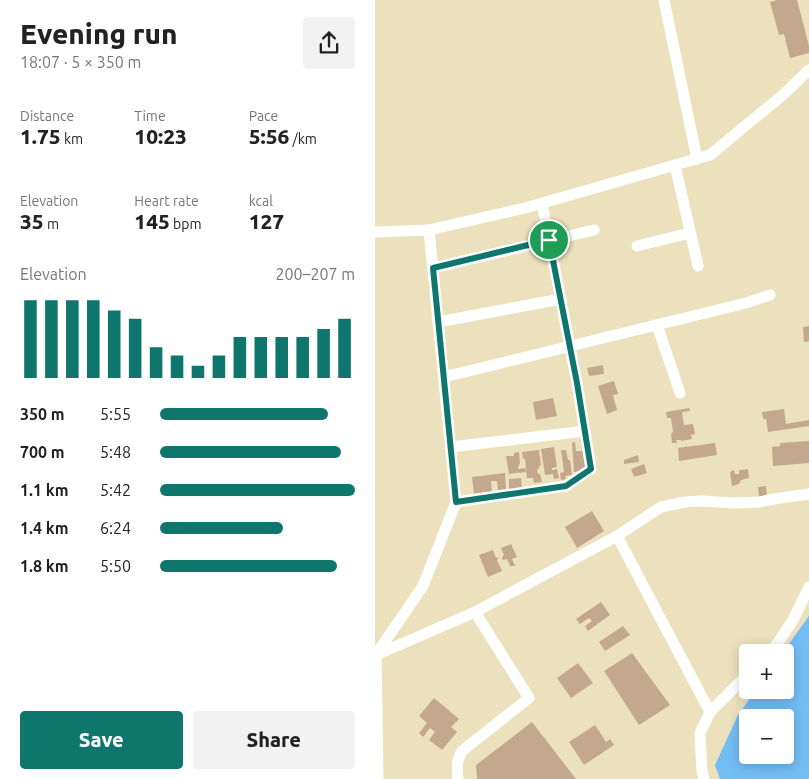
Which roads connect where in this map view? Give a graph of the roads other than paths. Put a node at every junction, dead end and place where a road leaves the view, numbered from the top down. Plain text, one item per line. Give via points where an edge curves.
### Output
1 (664, 0) edge
2 (809, 70) edge
3 (697, 159) junction
4 (675, 165) junction
5 (542, 203) junction
6 (429, 230) junction
7 (594, 230) dead end
8 (375, 232) edge
9 (690, 233) junction
10 (549, 240) junction
11 (637, 246) dead end
12 (698, 266) dead end
13 (433, 268) junction
14 (770, 295) dead end
15 (561, 299) junction
16 (439, 322) junction
17 (657, 325) junction
18 (570, 346) junction
19 (444, 377) junction
20 (680, 393) dead end
21 (585, 430) junction
22 (451, 448) junction
23 (809, 494) edge
24 (456, 502) junction
25 (617, 536) junction
26 (809, 587) edge
27 (475, 612) junction
28 (777, 644) edge
29 (376, 655) edge
30 (739, 683) edge
31 (710, 712) junction
32 (378, 779) edge
33 (458, 779) edge
34 (704, 779) edge

1 - 3 street
2 - 3 street via 711,155
3 - 4 street
4 - 5 street
4 - 9 street
5 - 6 street
5 - 10 street
6 - 8 street
6 - 13 street
7 - 10 street
9 - 11 street
9 - 12 street
10 - 13 street
10 - 15 street
13 - 16 street
14 - 17 street
15 - 16 street
15 - 18 street
16 - 19 street
17 - 18 street
17 - 20 street
18 - 19 street
18 - 21 street
19 - 22 street
21 - 22 street
21 - 24 street via 591,469 566,486
22 - 24 street
23 - 25 street via 759,502 702,501 661,507
24 - 29 street via 423,586
25 - 27 street
25 - 31 street
26 - 28 street
27 - 29 street
27 - 33 street via 529,698 462,751 457,765
29 - 32 street
30 - 31 street
31 - 34 street via 700,734

